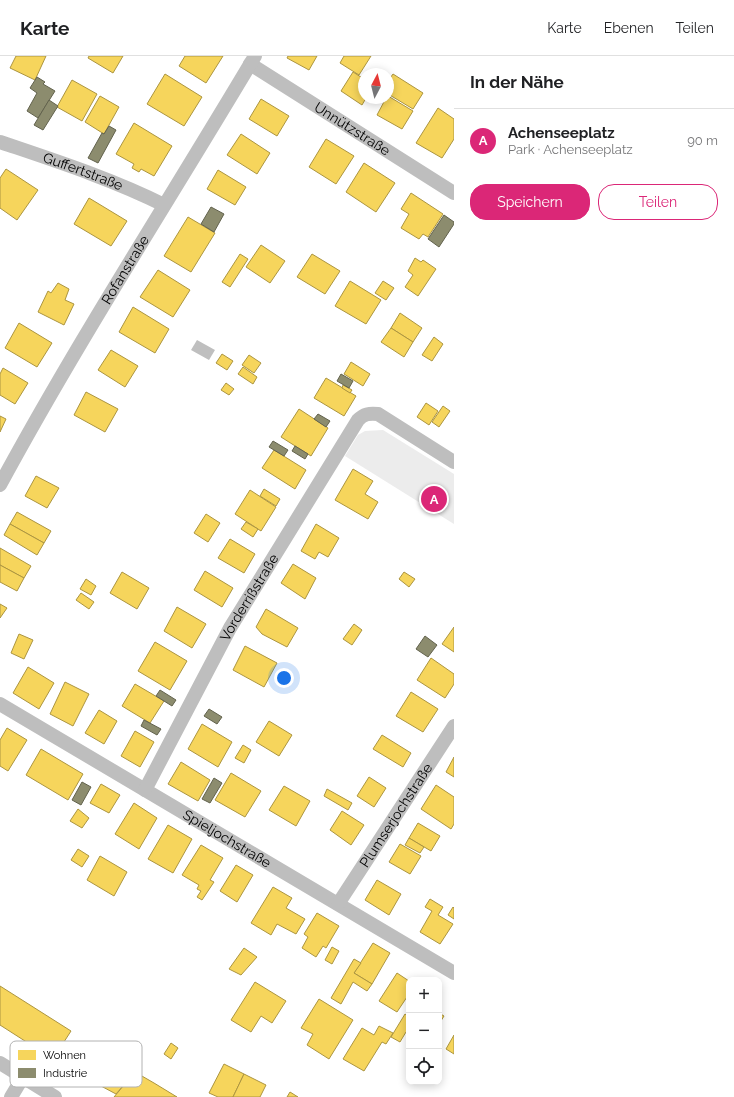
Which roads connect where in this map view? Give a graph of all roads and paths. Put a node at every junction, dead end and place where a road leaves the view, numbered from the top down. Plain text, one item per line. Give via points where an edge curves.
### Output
1 (253, 60) edge
2 (0, 142) edge
3 (454, 193) edge
4 (164, 205) junction
5 (454, 462) edge
6 (0, 485) edge
7 (0, 704) edge
8 (454, 726) edge
9 (145, 790) junction
10 (338, 904) junction
11 (454, 973) edge
12 (0, 1063) edge
13 (10, 1070) edge
14 (17, 1087) edge
15 (38, 1087) edge
16 (11, 1097) edge
17 (55, 1097) edge

1 - 3 street, Unnützstraße
1 - 4 street, Rofanstraße
2 - 4 street, Guffertstraße via 74,167
4 - 6 street, Rofanstraße via 32,426
5 - 9 street, Vorderrißstraße via 378,414 366,414 358,420 230,628
7 - 9 street, Spieljochstraße
8 - 10 street, Plumserjochstraße
9 - 10 street, Spieljochstraße
10 - 11 street, Spieljochstraße
12 - 13 street
14 - 16 street
15 - 17 street

